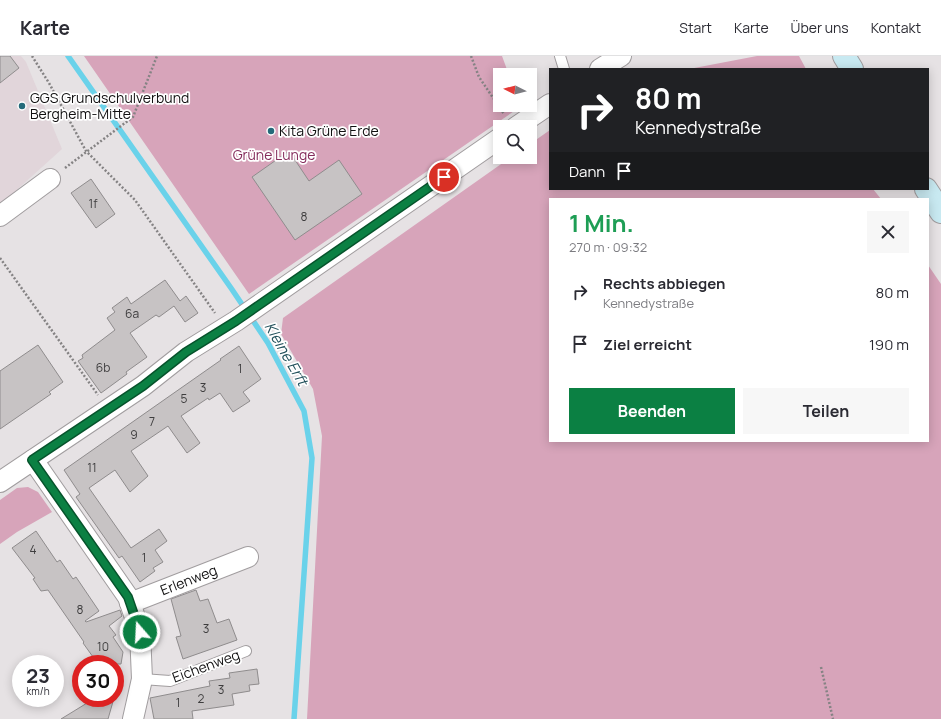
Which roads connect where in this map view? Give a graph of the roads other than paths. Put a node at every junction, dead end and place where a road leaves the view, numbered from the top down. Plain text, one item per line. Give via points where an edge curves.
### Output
1 (560, 56) edge
2 (621, 56) edge
3 (844, 56) edge
4 (564, 68) edge
5 (602, 68) edge
6 (851, 68) edge
7 (549, 104) edge
8 (515, 120) edge
9 (493, 143) edge
10 (50, 180) road end
11 (927, 190) edge
12 (941, 212) edge
13 (0, 216) edge
14 (32, 460) junction
15 (0, 482) edge
16 (248, 557) dead end
17 (130, 603) junction
18 (246, 651) dead end
19 (142, 679) junction
20 (133, 719) edge

1 - 4 lane
2 - 5 street
3 - 6 main road
7 - 8 street
9 - 14 street
10 - 13 street
11 - 12 main road
14 - 15 street
14 - 17 street
16 - 17 street, Erlenweg
17 - 19 street via 140,632
18 - 19 lane, Eichenweg via 170,681
19 - 20 street

